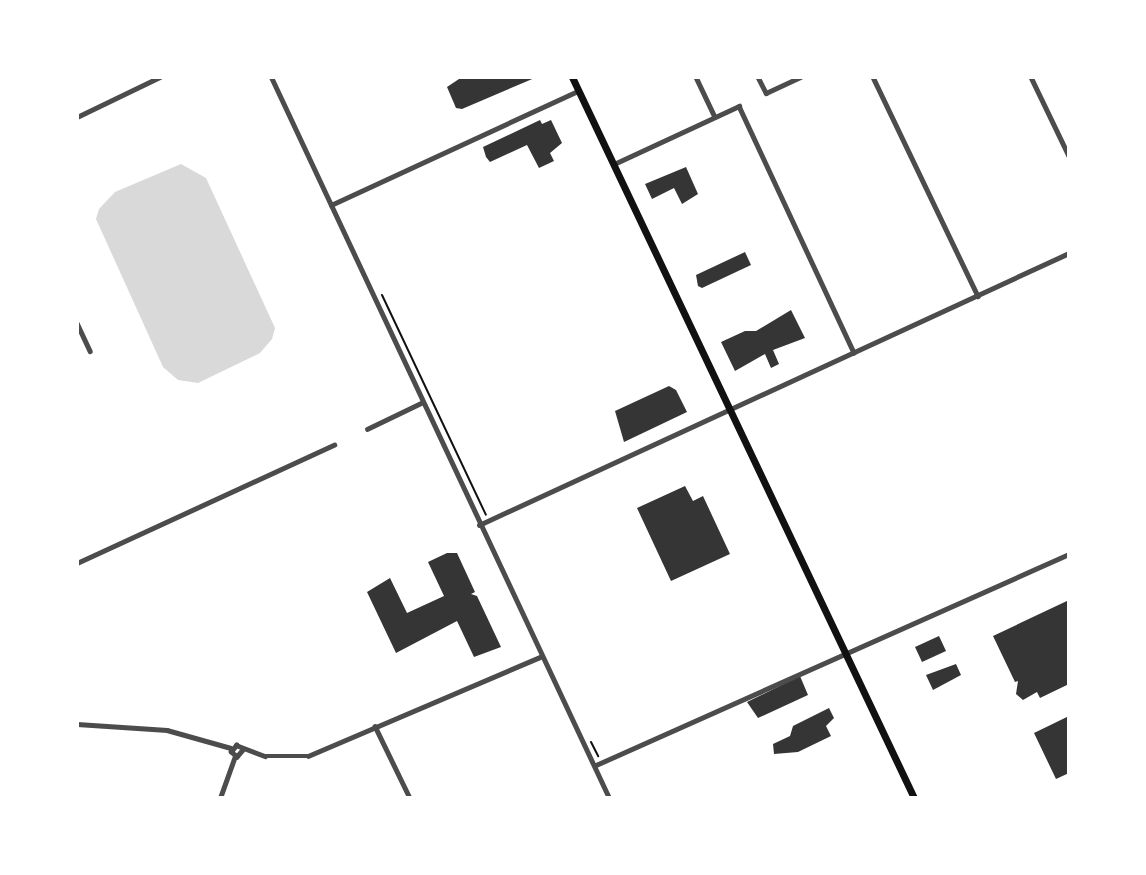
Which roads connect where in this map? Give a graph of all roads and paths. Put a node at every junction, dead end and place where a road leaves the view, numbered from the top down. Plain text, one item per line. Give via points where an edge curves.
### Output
1 (160, 77) edge
2 (271, 77) edge
3 (572, 77) edge
4 (696, 77) edge
5 (758, 77) edge
6 (800, 77) edge
7 (873, 77) edge
8 (1031, 77) edge
9 (578, 90) junction
10 (77, 117) edge
11 (715, 117) junction
12 (1069, 156) edge
13 (614, 164) junction
14 (331, 205) junction
15 (1069, 253) edge
16 (978, 296) junction
17 (77, 323) edge
18 (90, 351) dead end
19 (854, 353) junction
20 (421, 403) junction
21 (730, 411) junction
22 (367, 429) dead end
23 (334, 445) dead end
24 (479, 525) junction
25 (1069, 554) edge
26 (77, 562) edge
27 (845, 655) junction
28 (542, 656) junction
29 (77, 724) edge
30 (375, 726) junction
31 (232, 748) junction
32 (243, 750) junction
33 (235, 756) junction
34 (596, 765) junction
35 (220, 798) edge
36 (410, 798) edge
37 (609, 798) edge
38 (914, 798) edge

1 - 10 street
2 - 14 street
3 - 9 highway
4 - 11 street
5 - 6 street via 765,93
7 - 16 street
8 - 12 street
9 - 13 highway
9 - 14 street
11 - 13 street
11 - 19 street via 739,106
13 - 21 highway
14 - 20 street
15 - 16 street
16 - 19 street
17 - 18 street
19 - 21 street
20 - 22 street
20 - 24 street
21 - 24 street
21 - 27 highway
23 - 26 street
24 - 28 street
25 - 27 street
27 - 34 street via 822,660
27 - 38 highway
28 - 30 street
28 - 34 street
29 - 31 street via 167,730
30 - 32 street via 296,758
30 - 36 street
31 - 32 street via 238,745
31 - 33 street
32 - 33 street
33 - 35 street
34 - 37 street

